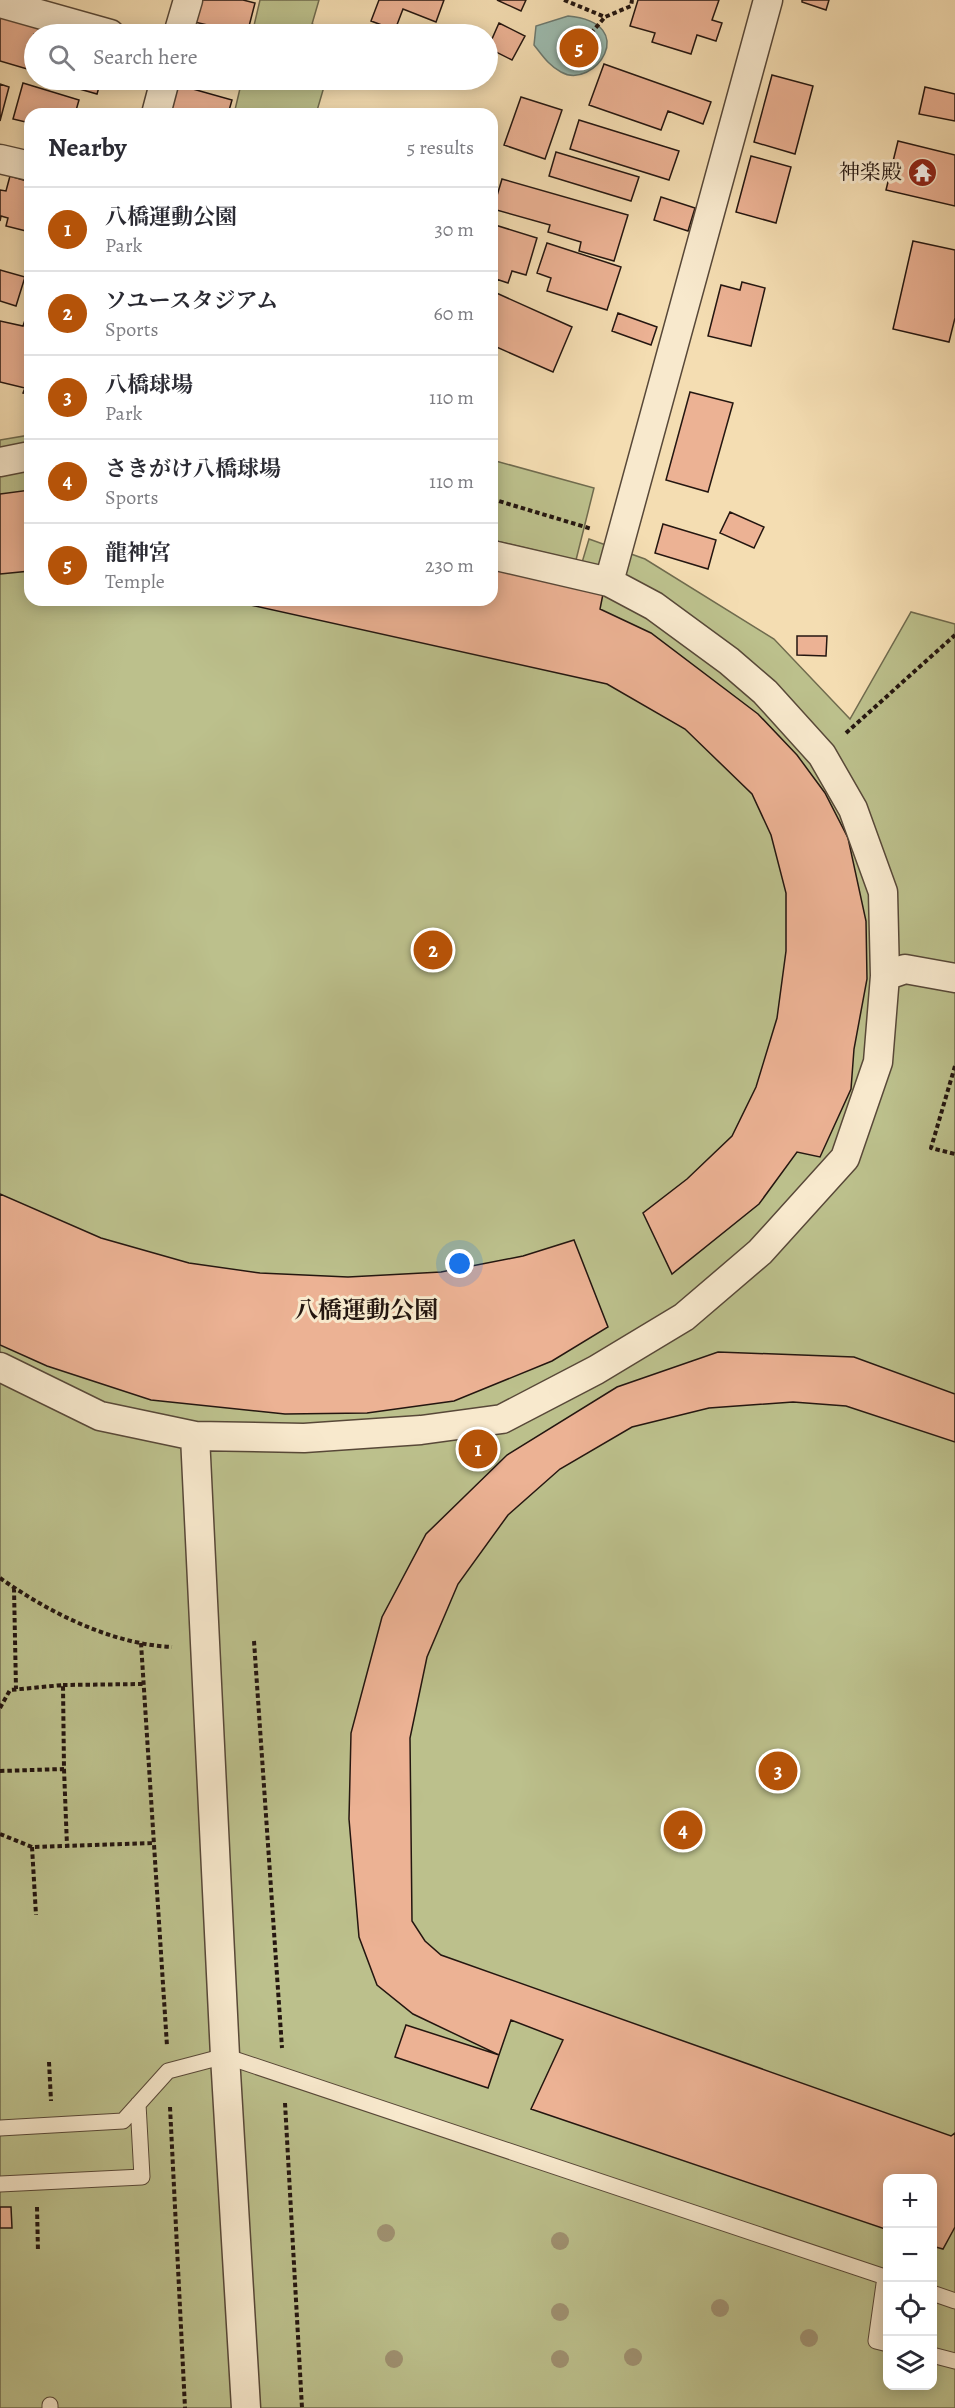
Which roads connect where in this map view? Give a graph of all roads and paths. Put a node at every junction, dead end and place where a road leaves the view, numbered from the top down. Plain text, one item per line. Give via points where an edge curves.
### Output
1 (188, 0) edge
2 (564, 0) edge
3 (633, 0) edge
4 (768, 0) edge
5 (0, 3) edge
6 (605, 17) junction
7 (75, 24) edge
8 (181, 24) edge
9 (586, 39) dead end
10 (162, 90) edge
11 (158, 108) edge
12 (0, 159) edge
13 (24, 165) edge
14 (24, 456) edge
15 (0, 462) edge
16 (498, 501) edge
17 (621, 537) junction
18 (498, 556) edge
19 (609, 582) junction
20 (955, 635) edge
21 (822, 755) junction
22 (885, 976) junction
23 (955, 978) edge
24 (955, 1066) edge
25 (955, 1154) edge
26 (0, 1367) edge
27 (195, 1436) junction
28 (0, 1578) edge
29 (15, 1588) junction
30 (254, 1641) dead end
31 (141, 1642) junction
32 (205, 1648) junction
33 (145, 1684) junction
34 (63, 1685) junction
35 (16, 1689) junction
36 (0, 1708) edge
37 (64, 1769) junction
38 (0, 1771) edge
39 (0, 1834) edge
40 (156, 1843) junction
41 (67, 1846) junction
42 (32, 1847) junction
43 (36, 1915) dead end
44 (225, 2056) junction
45 (49, 2062) dead end
46 (168, 2071) junction
47 (284, 2076) junction
48 (138, 2104) junction
49 (53, 2125) junction
50 (0, 2128) edge
51 (37, 2182) junction
52 (0, 2184) edge
53 (38, 2252) dead end
54 (883, 2277) edge
55 (885, 2282) edge
56 (937, 2295) edge
57 (955, 2301) edge
58 (883, 2343) edge
59 (937, 2356) edge
60 (955, 2361) edge
61 (185, 2408) edge
62 (246, 2408) edge
63 (302, 2408) edge

1 - 8 street
2 - 6 path
3 - 6 path via 631,6
4 - 17 street
5 - 7 street
6 - 9 path
10 - 11 street
12 - 13 street
14 - 15 street
16 - 17 path
17 - 19 street
18 - 19 street
19 - 21 street via 654,606 729,660 765,692
20 - 21 path
21 - 22 street via 853,809 883,892
22 - 23 street via 905,969
22 - 27 street via 878,1062 845,1158 760,1252 684,1317 596,1370 501,1419 421,1430 304,1438
24 - 25 path via 932,1148
26 - 27 street via 100,1416
27 - 32 street
28 - 29 path
29 - 31 path via 72,1620
29 - 35 path
30 - 47 path
31 - 32 path
31 - 33 path
32 - 44 street
33 - 34 path
33 - 40 path
34 - 35 path
34 - 37 path
35 - 36 path via 10,1690
37 - 38 path
37 - 41 path
39 - 42 path
40 - 41 path
40 - 46 path
41 - 42 path
42 - 43 path
44 - 46 lane
44 - 47 lane
44 - 62 street
45 - 49 path
46 - 48 lane
46 - 61 path
47 - 54 lane
47 - 63 path
48 - 49 lane via 123,2121
48 - 51 lane via 142,2176
49 - 50 lane
51 - 52 lane
51 - 53 path
55 - 58 lane via 876,2341
56 - 57 lane
59 - 60 lane

